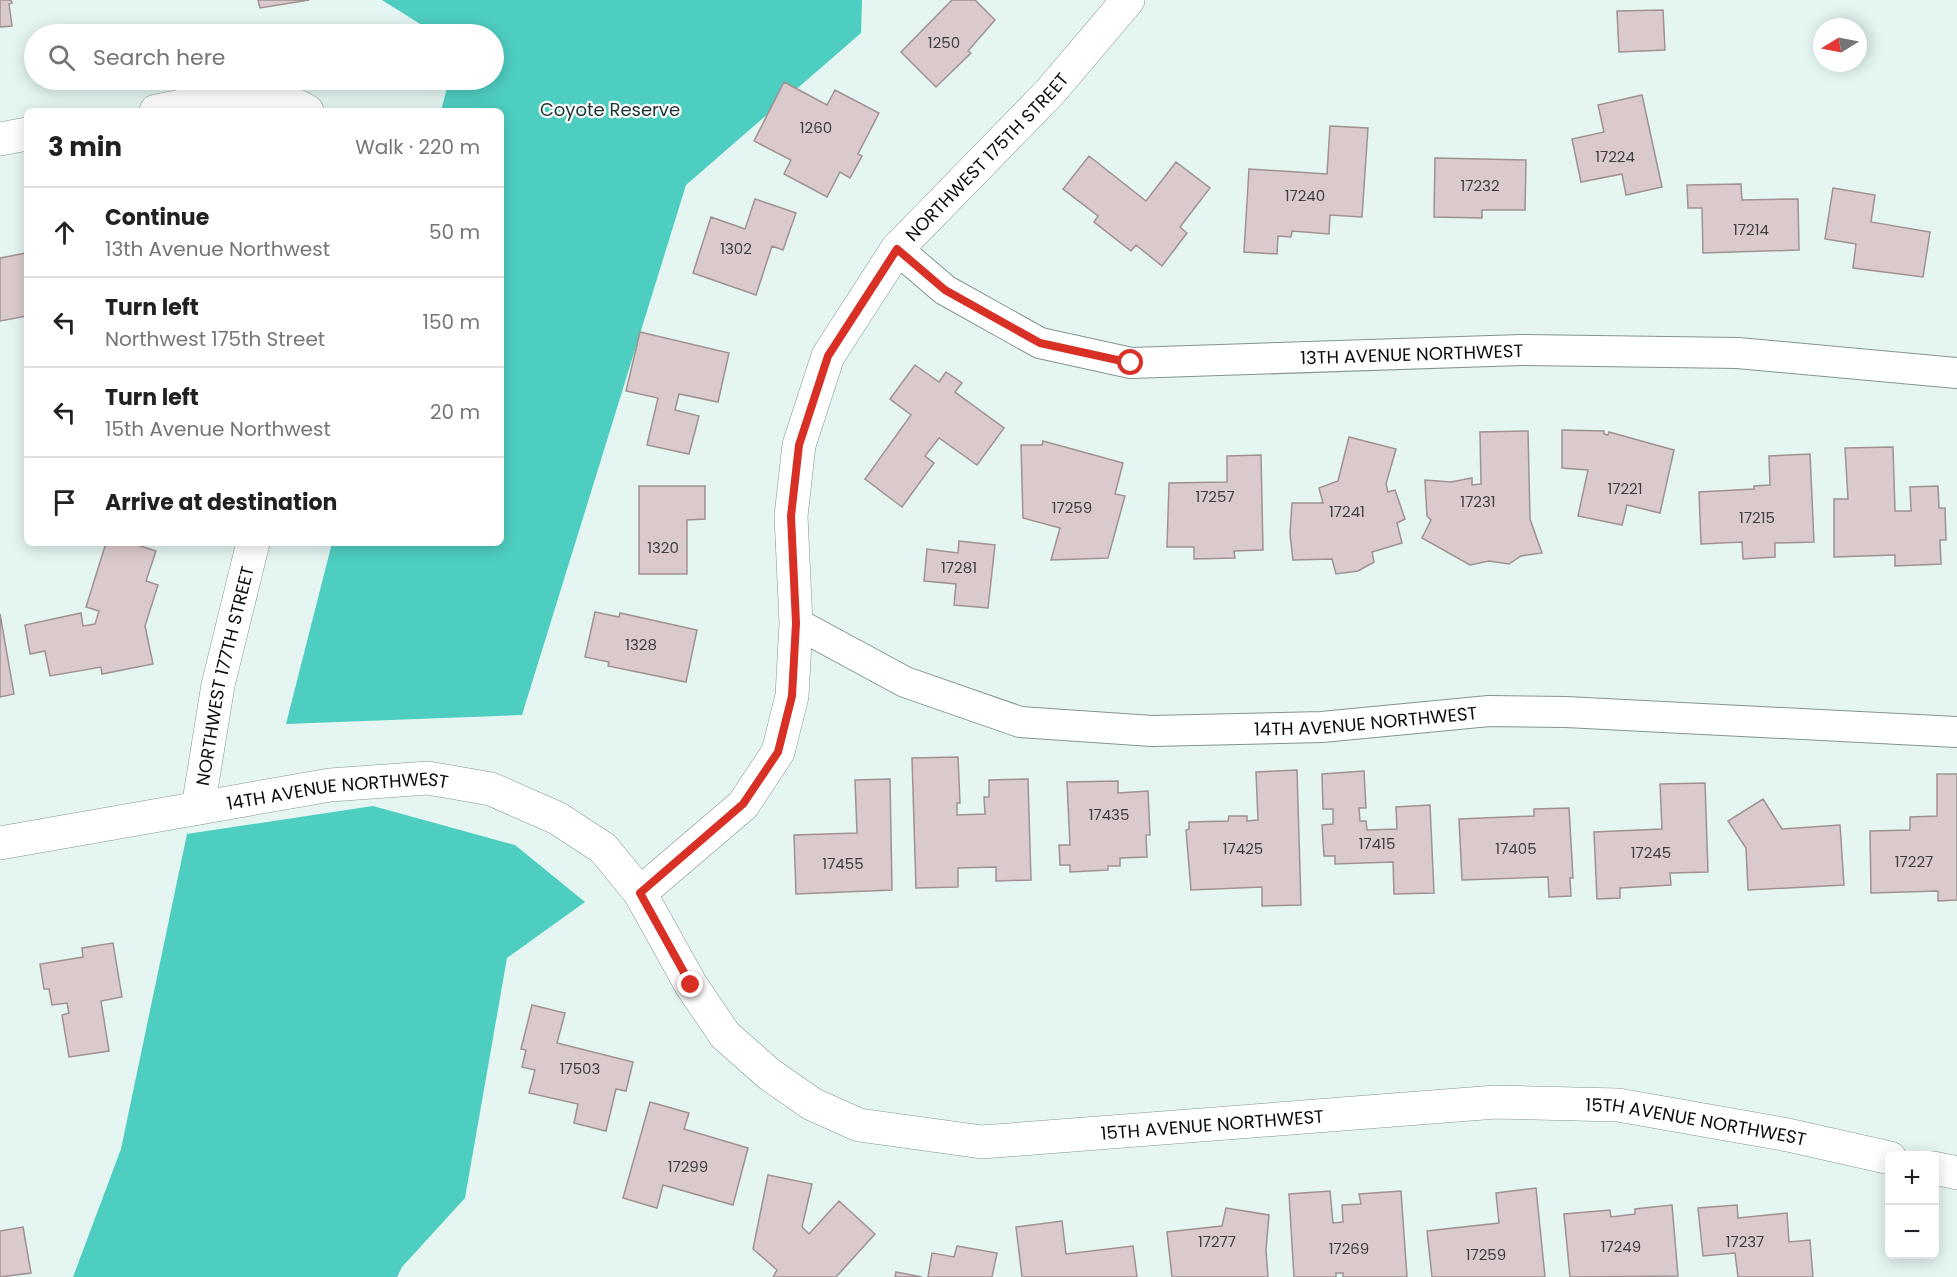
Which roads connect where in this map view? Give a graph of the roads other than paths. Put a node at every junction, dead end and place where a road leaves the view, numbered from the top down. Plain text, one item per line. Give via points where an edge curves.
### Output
1 (1128, 0) edge
2 (173, 108) edge
3 (302, 108) edge
4 (24, 135) edge
5 (0, 139) edge
6 (897, 249) junction
7 (1957, 373) edge
8 (252, 546) edge
9 (796, 623) junction
10 (1957, 732) edge
11 (198, 808) junction
12 (0, 843) edge
13 (640, 893) junction
14 (1885, 1157) edge
15 (1939, 1169) edge
16 (1957, 1173) edge

1 - 6 street, NORTHWEST 175TH STREET via 1050,92
2 - 3 street via 251,94
4 - 5 street
6 - 7 street, 13TH AVENUE NORTHWEST via 945,290 1040,343 1131,363 1521,350 1738,353
6 - 9 street, NORTHWEST 175TH STREET via 828,356 799,445 791,516
8 - 11 street, NORTHWEST 177TH STREET via 218,685
9 - 10 street, 14TH AVENUE NORTHWEST via 905,682 1020,722 1152,730 1311,727 1489,711
9 - 13 street, NORTHWEST 175TH STREET via 792,696 778,752 743,804
11 - 12 street, 14TH AVENUE NORTHWEST
11 - 13 street, 14TH AVENUE NORTHWEST via 330,785 428,778 491,789 557,818 603,848
13 - 14 street, 15TH AVENUE NORTHWEST via 691,985 725,1035 769,1074 812,1104 858,1125 982,1142 1496,1102 1618,1105
15 - 16 street

